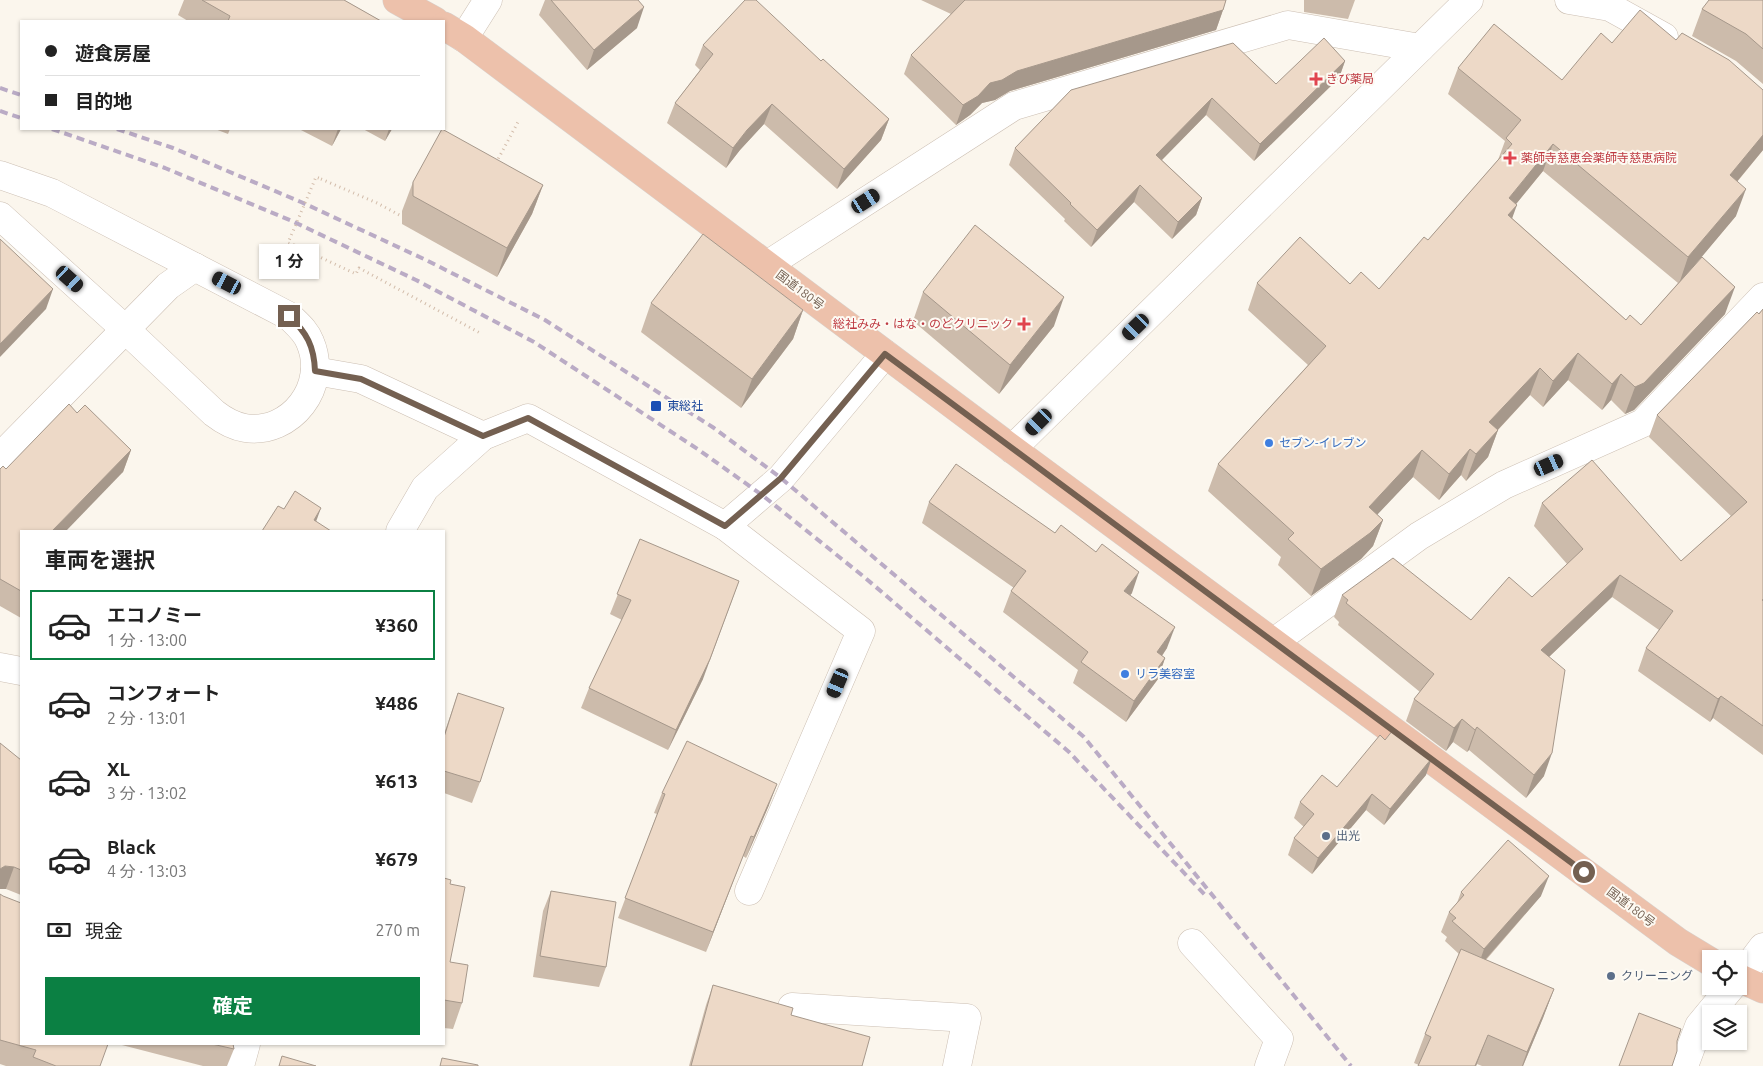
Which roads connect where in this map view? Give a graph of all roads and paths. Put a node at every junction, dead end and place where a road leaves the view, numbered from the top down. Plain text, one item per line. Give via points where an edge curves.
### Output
1 (397, 0) edge
2 (488, 0) edge
3 (1469, 0) edge
4 (1568, 0) edge
5 (433, 20) edge
6 (454, 32) edge
7 (1420, 48) junction
8 (1688, 51) edge
9 (535, 91) junction
10 (494, 167) edge
11 (0, 175) edge
12 (0, 216) edge
13 (409, 220) dead end
14 (767, 265) junction
15 (196, 267) junction
16 (1763, 297) edge
17 (125, 329) junction
18 (482, 334) dead end
19 (885, 354) junction
20 (315, 371) junction
21 (483, 436) junction
22 (1012, 449) junction
23 (0, 458) edge
24 (725, 526) junction
25 (401, 530) edge
26 (1274, 642) junction
27 (0, 667) edge
28 (20, 671) edge
29 (750, 891) dead end
30 (1192, 943) dead end
31 (1763, 947) edge
32 (1702, 957) edge
33 (1747, 968) edge
34 (1747, 982) edge
35 (1763, 989) edge
36 (1725, 995) edge
37 (792, 1007) edge
38 (246, 1045) edge
39 (240, 1066) edge
40 (956, 1066) edge
41 (1269, 1066) edge
42 (1684, 1066) edge

1 - 5 highway
2 - 6 street
3 - 7 street
4 - 8 street via 1610,7
6 - 9 highway, 国道180号
7 - 14 street via 1288,25 1014,106
7 - 22 street
9 - 10 path
9 - 14 highway, 国道180号
11 - 15 street via 52,193
12 - 17 street
13 - 18 path, bridge via 316,177 288,243 356,274 359,268
14 - 19 highway, 国道180号
15 - 17 street via 168,286
15 - 20 street via 289,316 310,342
16 - 26 street via 1643,423 1504,485 1419,536
17 - 20 street via 214,413 228,423 244,428 272,426 295,413 306,400
17 - 23 street
19 - 22 highway, 国道180号
19 - 24 street via 781,478
20 - 21 street via 361,379
21 - 24 street via 528,418
21 - 25 street via 425,488
22 - 26 highway, 国道180号
24 - 29 street via 860,631
26 - 32 highway, 国道180号
27 - 28 street
30 - 41 street via 1279,1039
31 - 33 street
34 - 35 highway
36 - 42 street via 1699,1026
37 - 40 street via 967,1018
38 - 39 street

